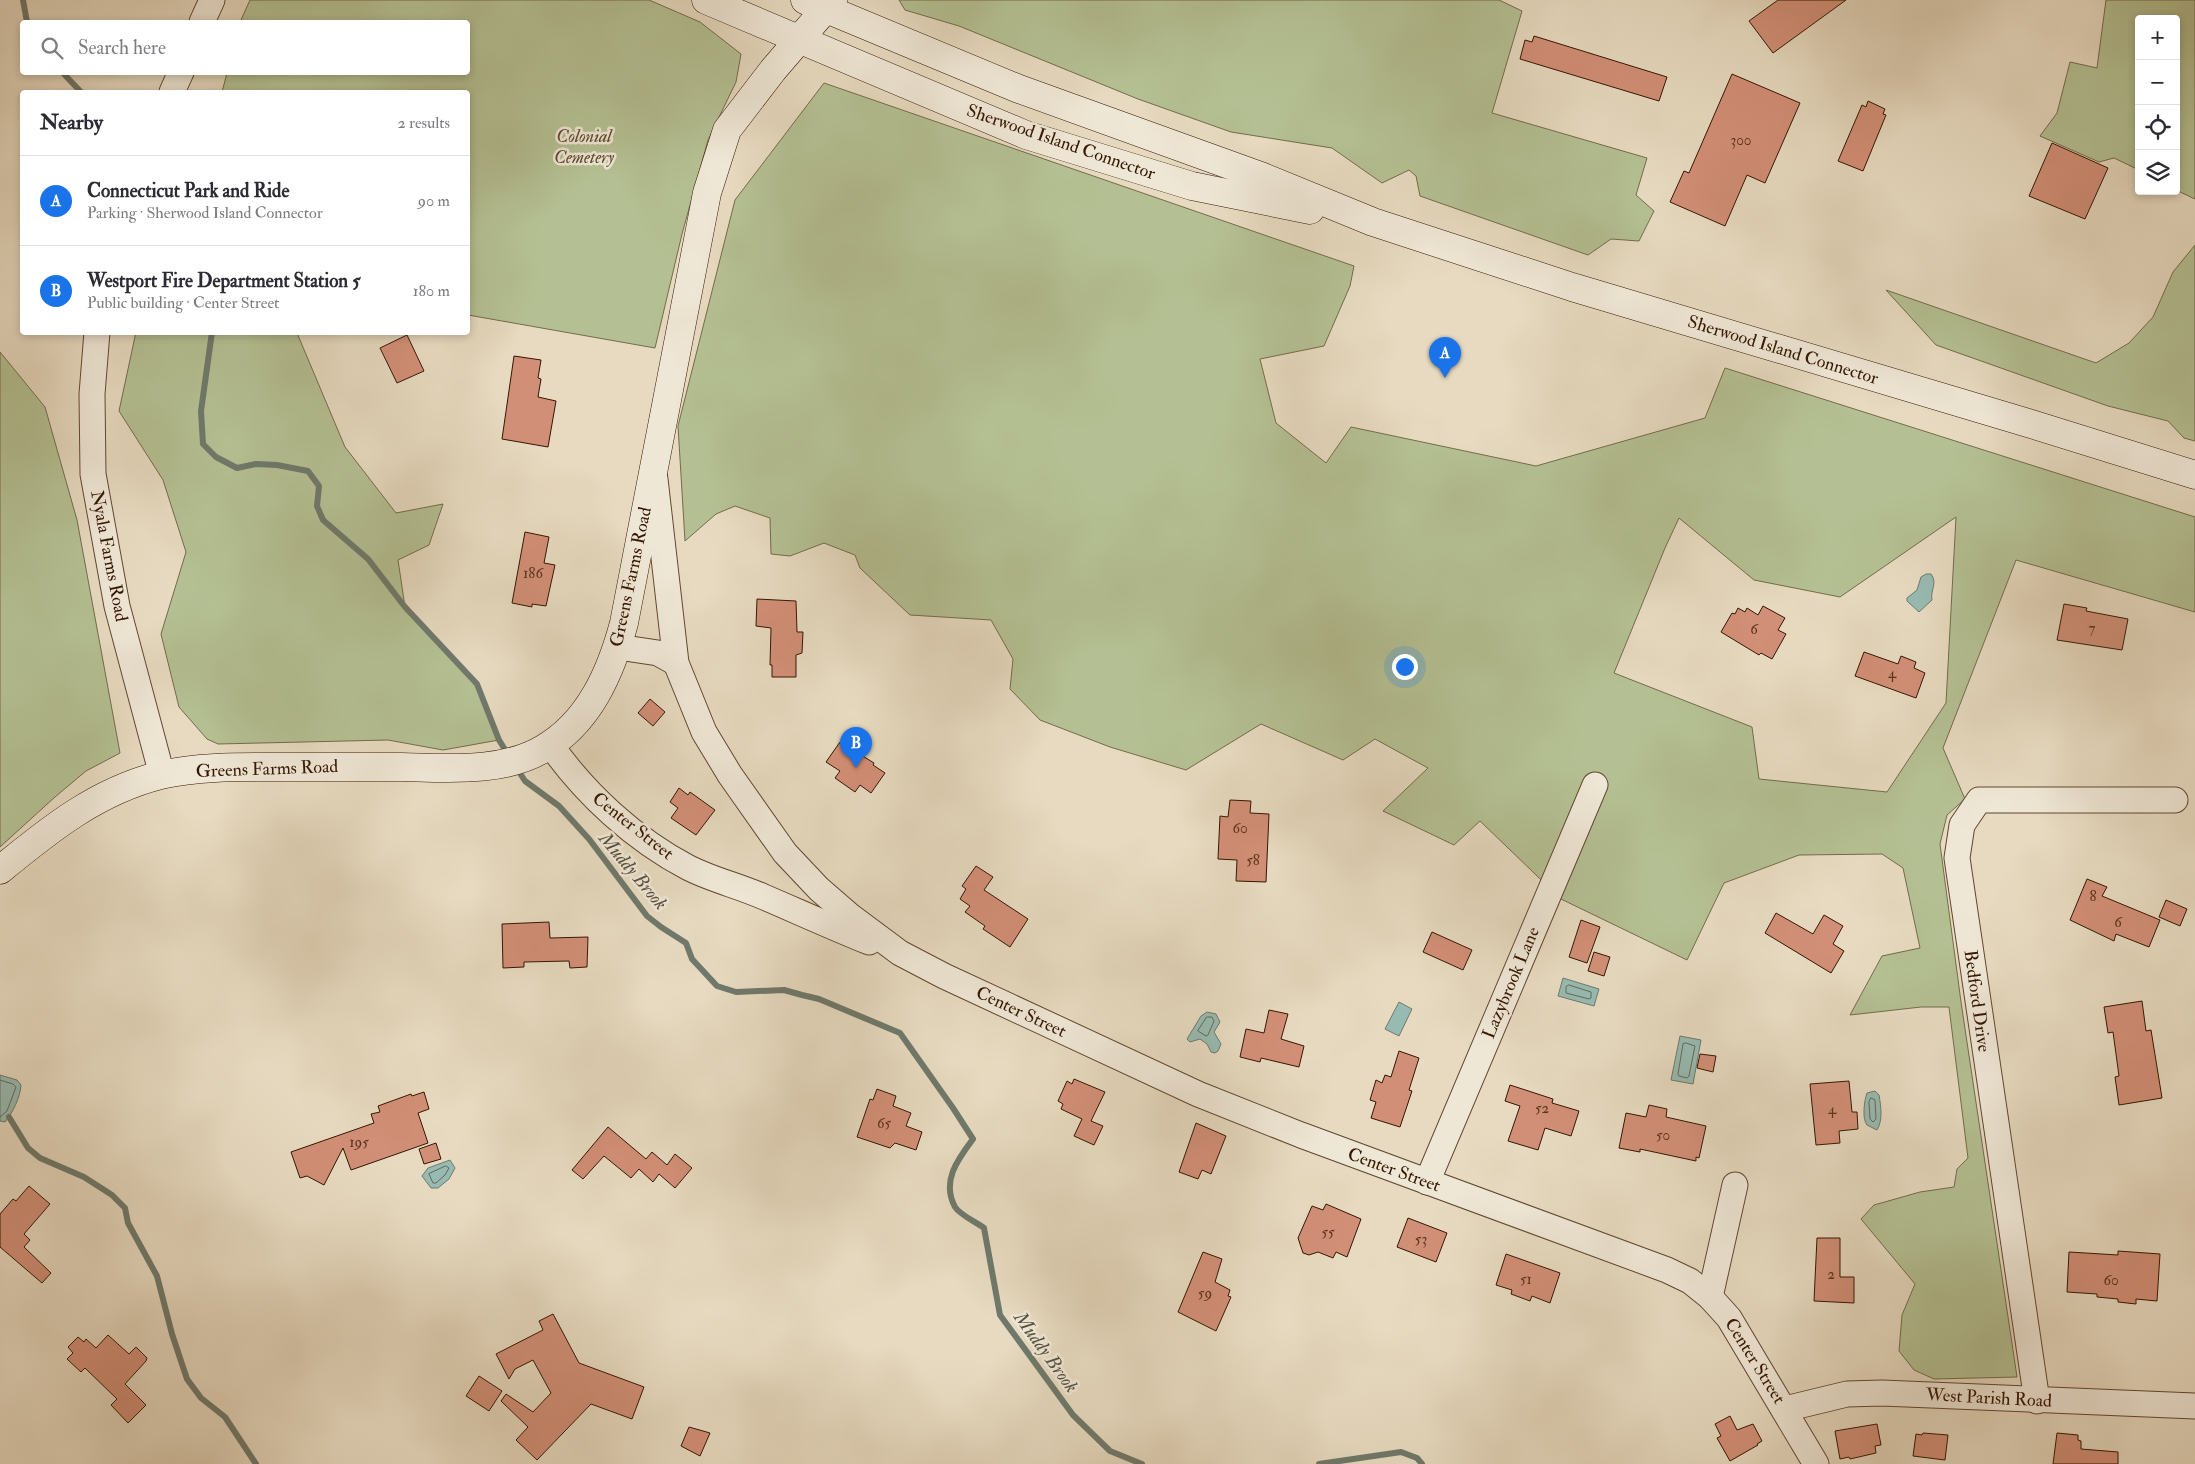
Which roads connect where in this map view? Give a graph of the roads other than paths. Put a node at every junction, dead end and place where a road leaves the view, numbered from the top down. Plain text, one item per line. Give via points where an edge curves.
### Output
1 (212, 0) edge
2 (706, 0) edge
3 (821, 3) edge
4 (203, 20) edge
5 (798, 40) junction
6 (180, 75) edge
7 (173, 90) edge
8 (1373, 222) junction
9 (98, 335) edge
10 (654, 469) junction
11 (2195, 476) edge
12 (618, 647) junction
13 (676, 663) junction
14 (540, 750) junction
15 (162, 775) junction
16 (1595, 785) dead end
17 (2175, 800) dead end
18 (0, 870) edge
19 (900, 953) junction
20 (1427, 1182) junction
21 (1736, 1185) dead end
22 (1710, 1297) junction
23 (2037, 1401) junction
24 (2195, 1406) edge
25 (1784, 1409) junction
26 (1816, 1464) edge

1 - 4 street
2 - 5 main road, Sherwood Island Connector
3 - 5 main road, Greens Farms Road
3 - 8 main road, Sherwood Island Connector via 1019,89 1263,178
5 - 8 main road, Sherwood Island Connector via 999,124 1096,158 1192,186
5 - 10 main road, Greens Farms Road via 727,130 707,193
6 - 7 street
8 - 11 main road, Sherwood Island Connector via 1581,290
9 - 15 street, Nyala Farms Road via 92,394 93,474 117,606
10 - 12 main road, Greens Farms Road
10 - 13 street, Center Street
12 - 13 street via 658,653
12 - 14 main road, Greens Farms Road via 592,702 577,722
13 - 19 street, Center Street via 704,732 785,853 849,916
14 - 15 main road, Greens Farms Road via 507,763 460,768 221,767
14 - 19 street, Center Street via 657,849 690,868
15 - 18 main road, Greens Farms Road via 102,796 54,826
16 - 20 street, Lazybrook Lane
17 - 23 street, Bedford Drive via 1979,800 1962,825 1957,858
19 - 20 street, Center Street via 1198,1094
20 - 22 street, Center Street via 1667,1270
21 - 22 street
22 - 25 street, Center Street via 1729,1318
23 - 24 street, West Parish Road
23 - 25 street, West Parish Road via 1846,1394
25 - 26 street, Center Street

